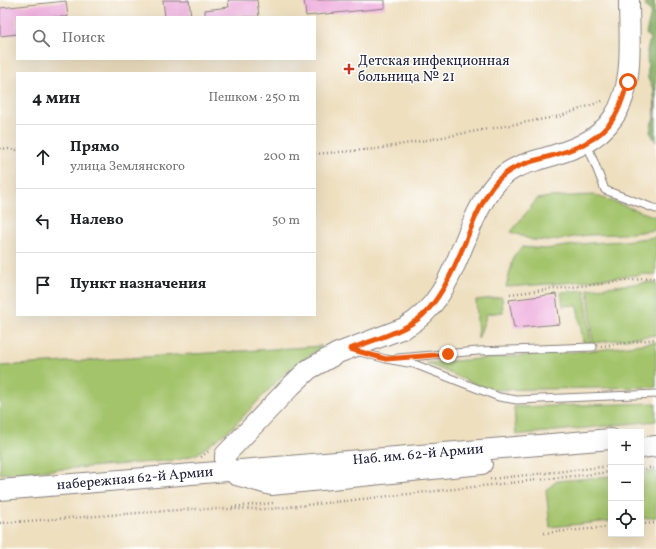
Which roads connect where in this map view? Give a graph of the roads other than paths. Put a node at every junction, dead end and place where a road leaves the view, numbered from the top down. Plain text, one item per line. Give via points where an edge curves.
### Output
1 (629, 0) edge
2 (587, 143) junction
3 (656, 209) edge
4 (592, 347) road end
5 (350, 349) junction
6 (386, 359) junction
7 (656, 394) edge
8 (246, 434) junction
9 (656, 435) edge
10 (644, 437) edge
11 (608, 439) edge
12 (656, 446) edge
13 (644, 448) edge
14 (608, 451) edge
15 (221, 458) junction
16 (270, 485) junction
17 (0, 490) edge

1 - 2 main road, набережная 62-й Армии via 628,82 614,118
2 - 3 lane via 605,190
2 - 5 main road, набережная 62-й Армии via 519,165 504,175 482,203 443,290 430,308 404,328
4 - 6 lane via 478,351
5 - 6 lane
5 - 8 main road, набережная 62-й Армии via 329,358 300,376
6 - 7 lane via 414,364 499,397 517,400
8 - 15 main road, набережная 62-й Армии
8 - 16 main road via 246,452
9 - 10 main road
11 - 16 main road, Наб. им. 62-й Армии
12 - 13 main road
14 - 16 main road, Наб. им. 62-й Армии
15 - 16 main road
15 - 17 main road, набережная 62-й Армии via 197,466

